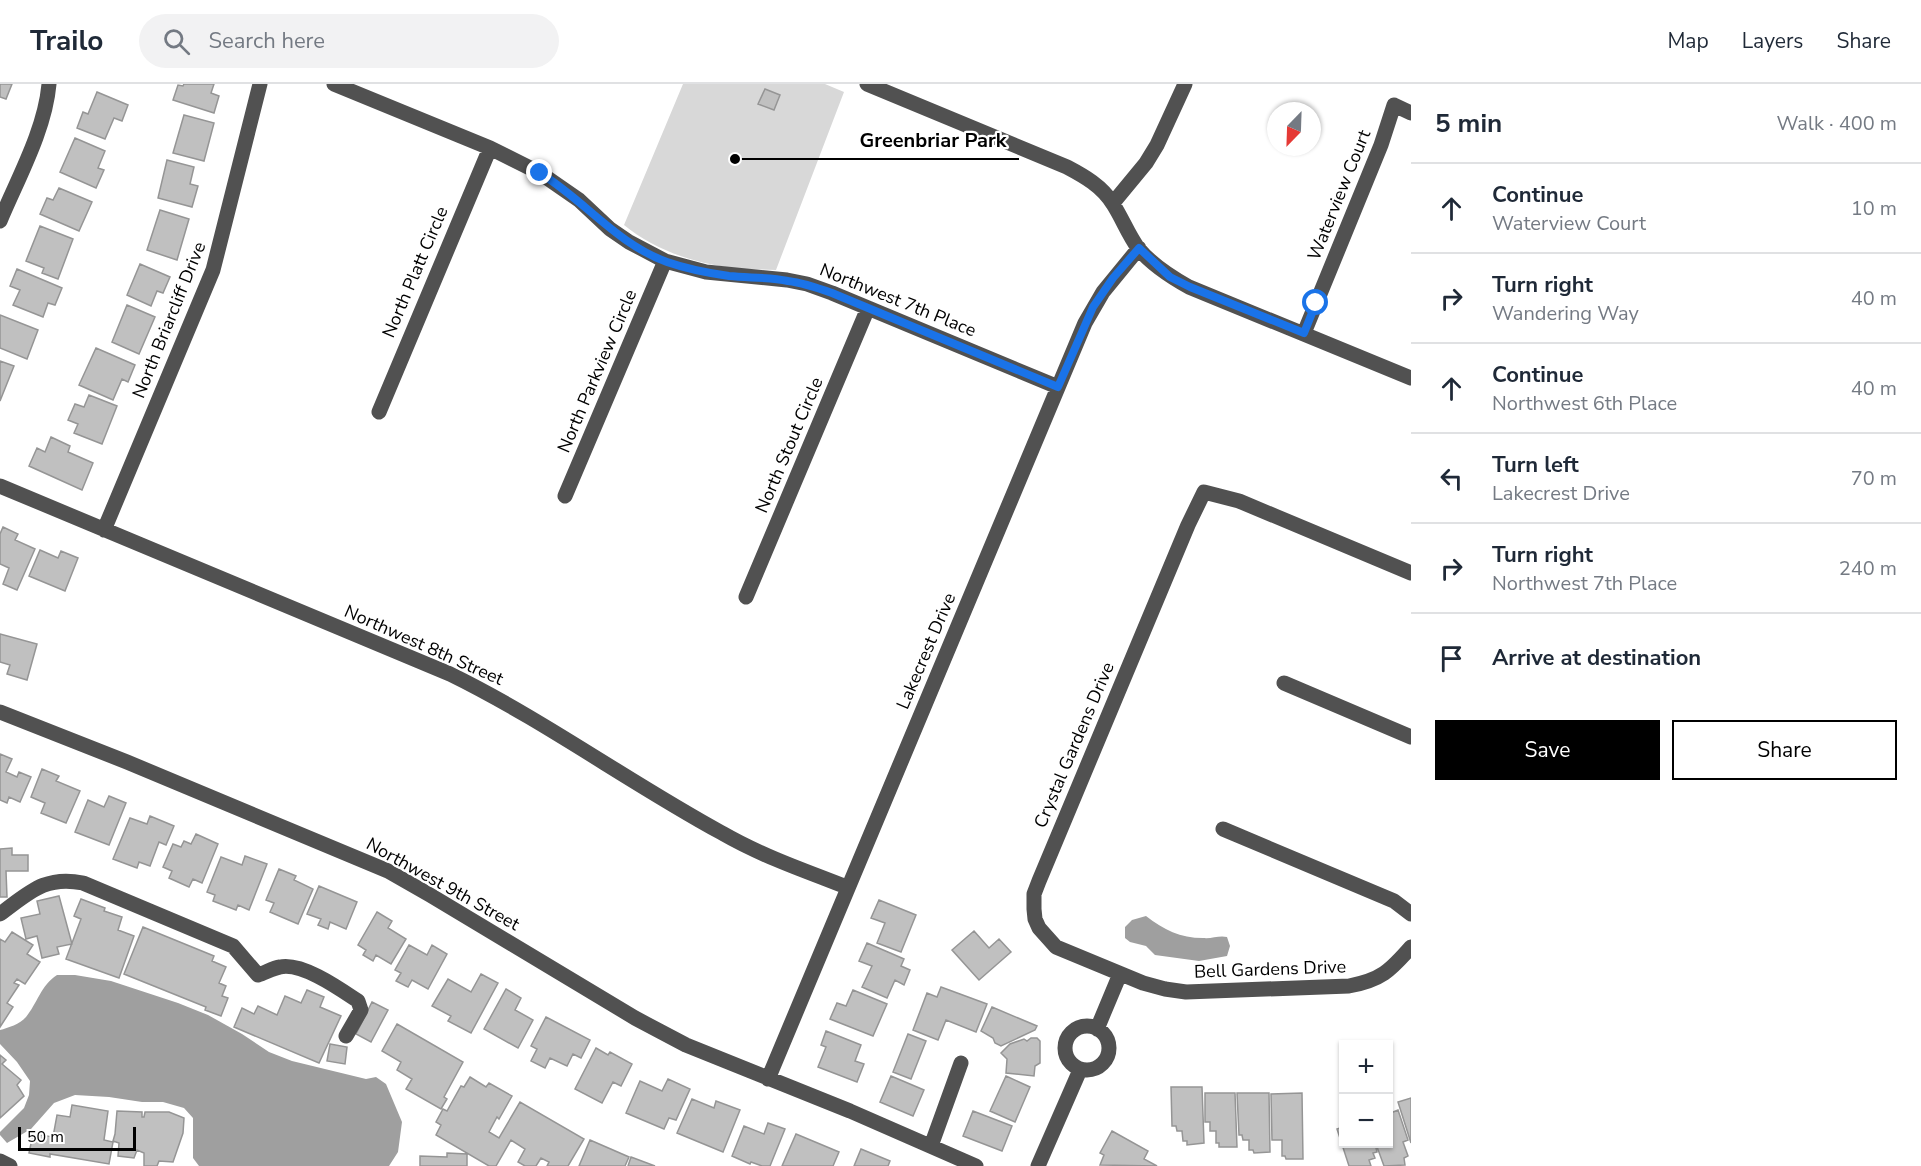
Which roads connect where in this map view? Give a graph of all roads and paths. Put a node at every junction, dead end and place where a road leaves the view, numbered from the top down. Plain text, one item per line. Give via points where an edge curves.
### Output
1 (49, 84) edge
2 (260, 84) edge
3 (334, 84) edge
4 (867, 84) edge
5 (1185, 84) edge
6 (1411, 113) edge
7 (490, 148) junction
8 (1113, 203) junction
9 (0, 221) edge
10 (1139, 248) junction
11 (664, 261) junction
12 (868, 308) junction
13 (1304, 333) junction
14 (1411, 378) edge
15 (1058, 387) junction
16 (379, 412) dead end
17 (0, 486) edge
18 (566, 496) dead end
19 (104, 530) junction
20 (1411, 573) edge
21 (746, 597) dead end
22 (1284, 683) dead end
23 (0, 712) edge
24 (1411, 737) edge
25 (1223, 829) dead end
26 (848, 887) junction
27 (0, 914) edge
28 (1411, 914) edge
29 (1411, 947) edge
30 (1120, 974) junction
31 (1097, 1029) junction
32 (346, 1036) dead end
33 (961, 1063) dead end
34 (1080, 1070) junction
35 (768, 1079) junction
36 (931, 1146) junction
37 (0, 1161) edge
38 (10, 1166) edge
39 (976, 1166) edge
40 (1038, 1166) edge

1 - 9 street via 40,129
2 - 19 street, North Briarcliff Drive via 213,270
3 - 7 street, Northwest 7th Place
4 - 8 street via 1067,167 1100,188
5 - 8 street via 1157,145
6 - 13 street, Waterview Court via 1394,105 1382,145
7 - 11 street, Northwest 7th Place via 557,183 610,229
7 - 16 street, North Platt Circle
8 - 10 street
10 - 13 street via 1170,277
10 - 15 street, Lakecrest Drive via 1093,307
11 - 12 street, Northwest 7th Place via 706,272 807,284
11 - 18 street, North Parkview Circle
12 - 15 street, Northwest 7th Place
12 - 21 street, North Stout Circle
13 - 14 street
15 - 26 street, Lakecrest Drive
17 - 19 street, Northwest 8th Street
19 - 26 street, Northwest 8th Street via 465,681 721,833 772,858
20 - 30 street, Crystal Gardens Drive via 1239,501 1204,492 1034,894 1035,919 1051,942
22 - 24 street
23 - 35 street, Northwest 9th Street via 388,872 635,1018 686,1045
25 - 28 street via 1394,901
26 - 35 street, Lakecrest Drive
27 - 32 street via 50,882 67,880 83,884 234,946 258,975 280,966 292,966 338,988 358,1001 361,1010
29 - 30 street, Bell Gardens Drive via 1378,978 1349,986 1186,992
30 - 31 street
31 - 34 street via 1105,1035 1109,1053 1098,1068
31 - 34 street via 1075,1029 1065,1043 1065,1055
33 - 36 street
34 - 40 street
35 - 36 street, Northwest 9th Street
36 - 39 street, Northwest 9th Street
37 - 38 street

